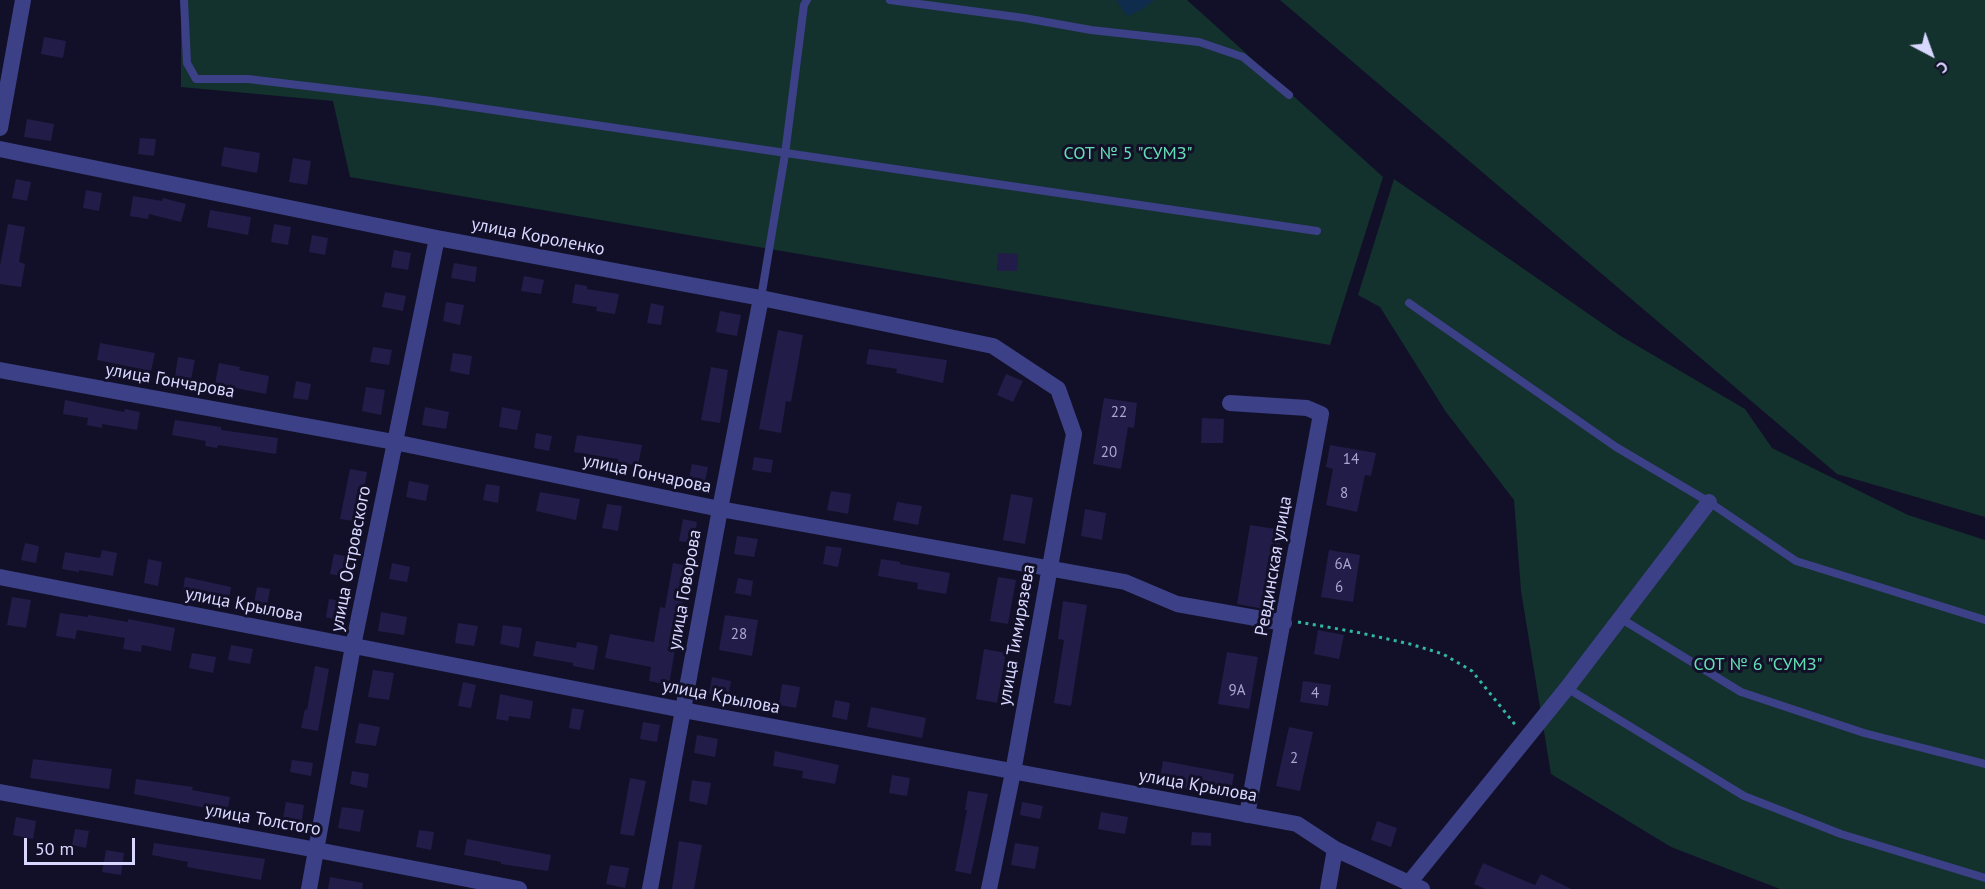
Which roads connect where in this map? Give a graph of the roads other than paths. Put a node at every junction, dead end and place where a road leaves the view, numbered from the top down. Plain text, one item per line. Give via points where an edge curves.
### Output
1 (23, 0) edge
2 (184, 0) edge
3 (807, 0) edge
4 (890, 0) edge
5 (1289, 95) dead end
6 (0, 128) edge
7 (0, 148) edge
8 (785, 154) junction
9 (1317, 231) dead end
10 (437, 238) junction
11 (761, 298) junction
12 (1409, 303) dead end
13 (0, 370) edge
14 (1058, 389) joint
15 (1230, 402) dead end
16 (394, 442) junction
17 (1709, 502) junction
18 (720, 509) junction
19 (1049, 568) junction
20 (0, 577) edge
21 (1620, 618) junction
22 (1985, 620) edge
23 (1284, 621) junction
24 (353, 646) junction
25 (1567, 688) junction
26 (683, 711) junction
27 (1985, 764) edge
28 (1013, 772) junction
29 (0, 792) edge
30 (1247, 815) junction
31 (1335, 849) junction
32 (317, 850) junction
33 (1985, 878) edge
34 (1415, 886) edge
35 (309, 889) edge
36 (519, 889) edge
37 (650, 889) edge
38 (988, 889) edge
39 (1328, 889) edge

1 - 6 street
2 - 8 lane via 188,63 196,79 248,79 432,101
3 - 8 lane
4 - 5 lane via 1199,42 1243,57
7 - 10 street, улица Короленко
8 - 9 lane
8 - 11 lane
10 - 11 street, улица Короленко
10 - 16 street, улица Островского
11 - 14 street, улица Короленко via 993,346
11 - 18 street, улица Говорова
12 - 17 lane via 1616,447
13 - 16 street, улица Гончарова
14 - 19 street, улица Тимирязева via 1074,434
15 - 23 street, Ревдинская улица via 1307,408 1321,414
16 - 18 street, улица Гончарова
16 - 24 street, улица Островского
17 - 21 street
17 - 22 lane via 1796,561
18 - 19 street, улица Гончарова
18 - 26 street, улица Говорова
19 - 23 street, улица Гончарова via 1125,582 1177,604
19 - 28 street, улица Тимирязева
20 - 24 street, улица Крылова
21 - 25 street
21 - 27 lane via 1741,692 1864,733
23 - 30 street, Ревдинская улица
24 - 26 street, улица Крылова
24 - 32 street, улица Островского
25 - 33 lane via 1744,796 1841,834
25 - 34 street
26 - 28 street, улица Крылова
26 - 37 street, улица Говорова
28 - 30 street, улица Крылова
28 - 38 street, улица Тимирязева
29 - 32 street, улица Толстого
30 - 31 street, улица Крылова via 1297,824
31 - 34 street, улица Крылова
31 - 39 street
32 - 35 street, улица Островского
32 - 36 street, улица Толстого

